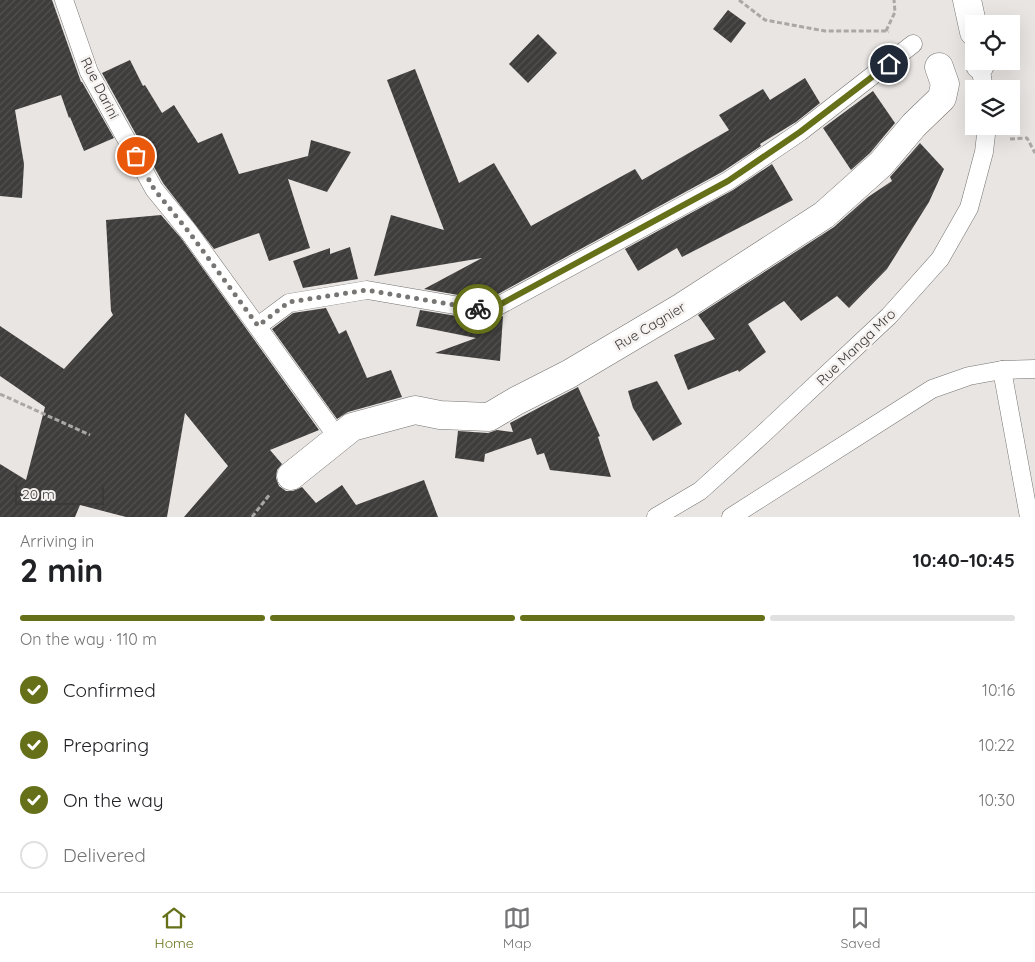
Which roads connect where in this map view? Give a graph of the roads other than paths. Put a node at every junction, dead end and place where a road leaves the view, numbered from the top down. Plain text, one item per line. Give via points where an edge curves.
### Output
1 (64, 0) edge
2 (967, 0) edge
3 (970, 15) edge
4 (913, 44) road end
5 (939, 67) dead end
6 (987, 135) edge
7 (258, 326) junction
8 (1035, 369) edge
9 (1002, 370) junction
10 (338, 438) junction
11 (291, 476) dead end
12 (656, 517) edge
13 (731, 517) edge
14 (1030, 517) edge

1 - 7 lane, Rue Darini via 89,72 154,189
2 - 3 street
4 - 7 lane via 800,132 728,181 488,311 367,290 289,302
5 - 10 street, Rue Cagnier via 945,84 942,98 881,164 824,215 682,306 569,374 489,417 440,415 415,410 352,427
6 - 12 lane, Rue Manga Mro via 969,208 940,259 889,316 763,434 700,491
7 - 10 lane, Rue Darini
8 - 9 lane
9 - 13 lane via 969,376 932,389
9 - 14 lane
10 - 11 street, Rue Cagnier

